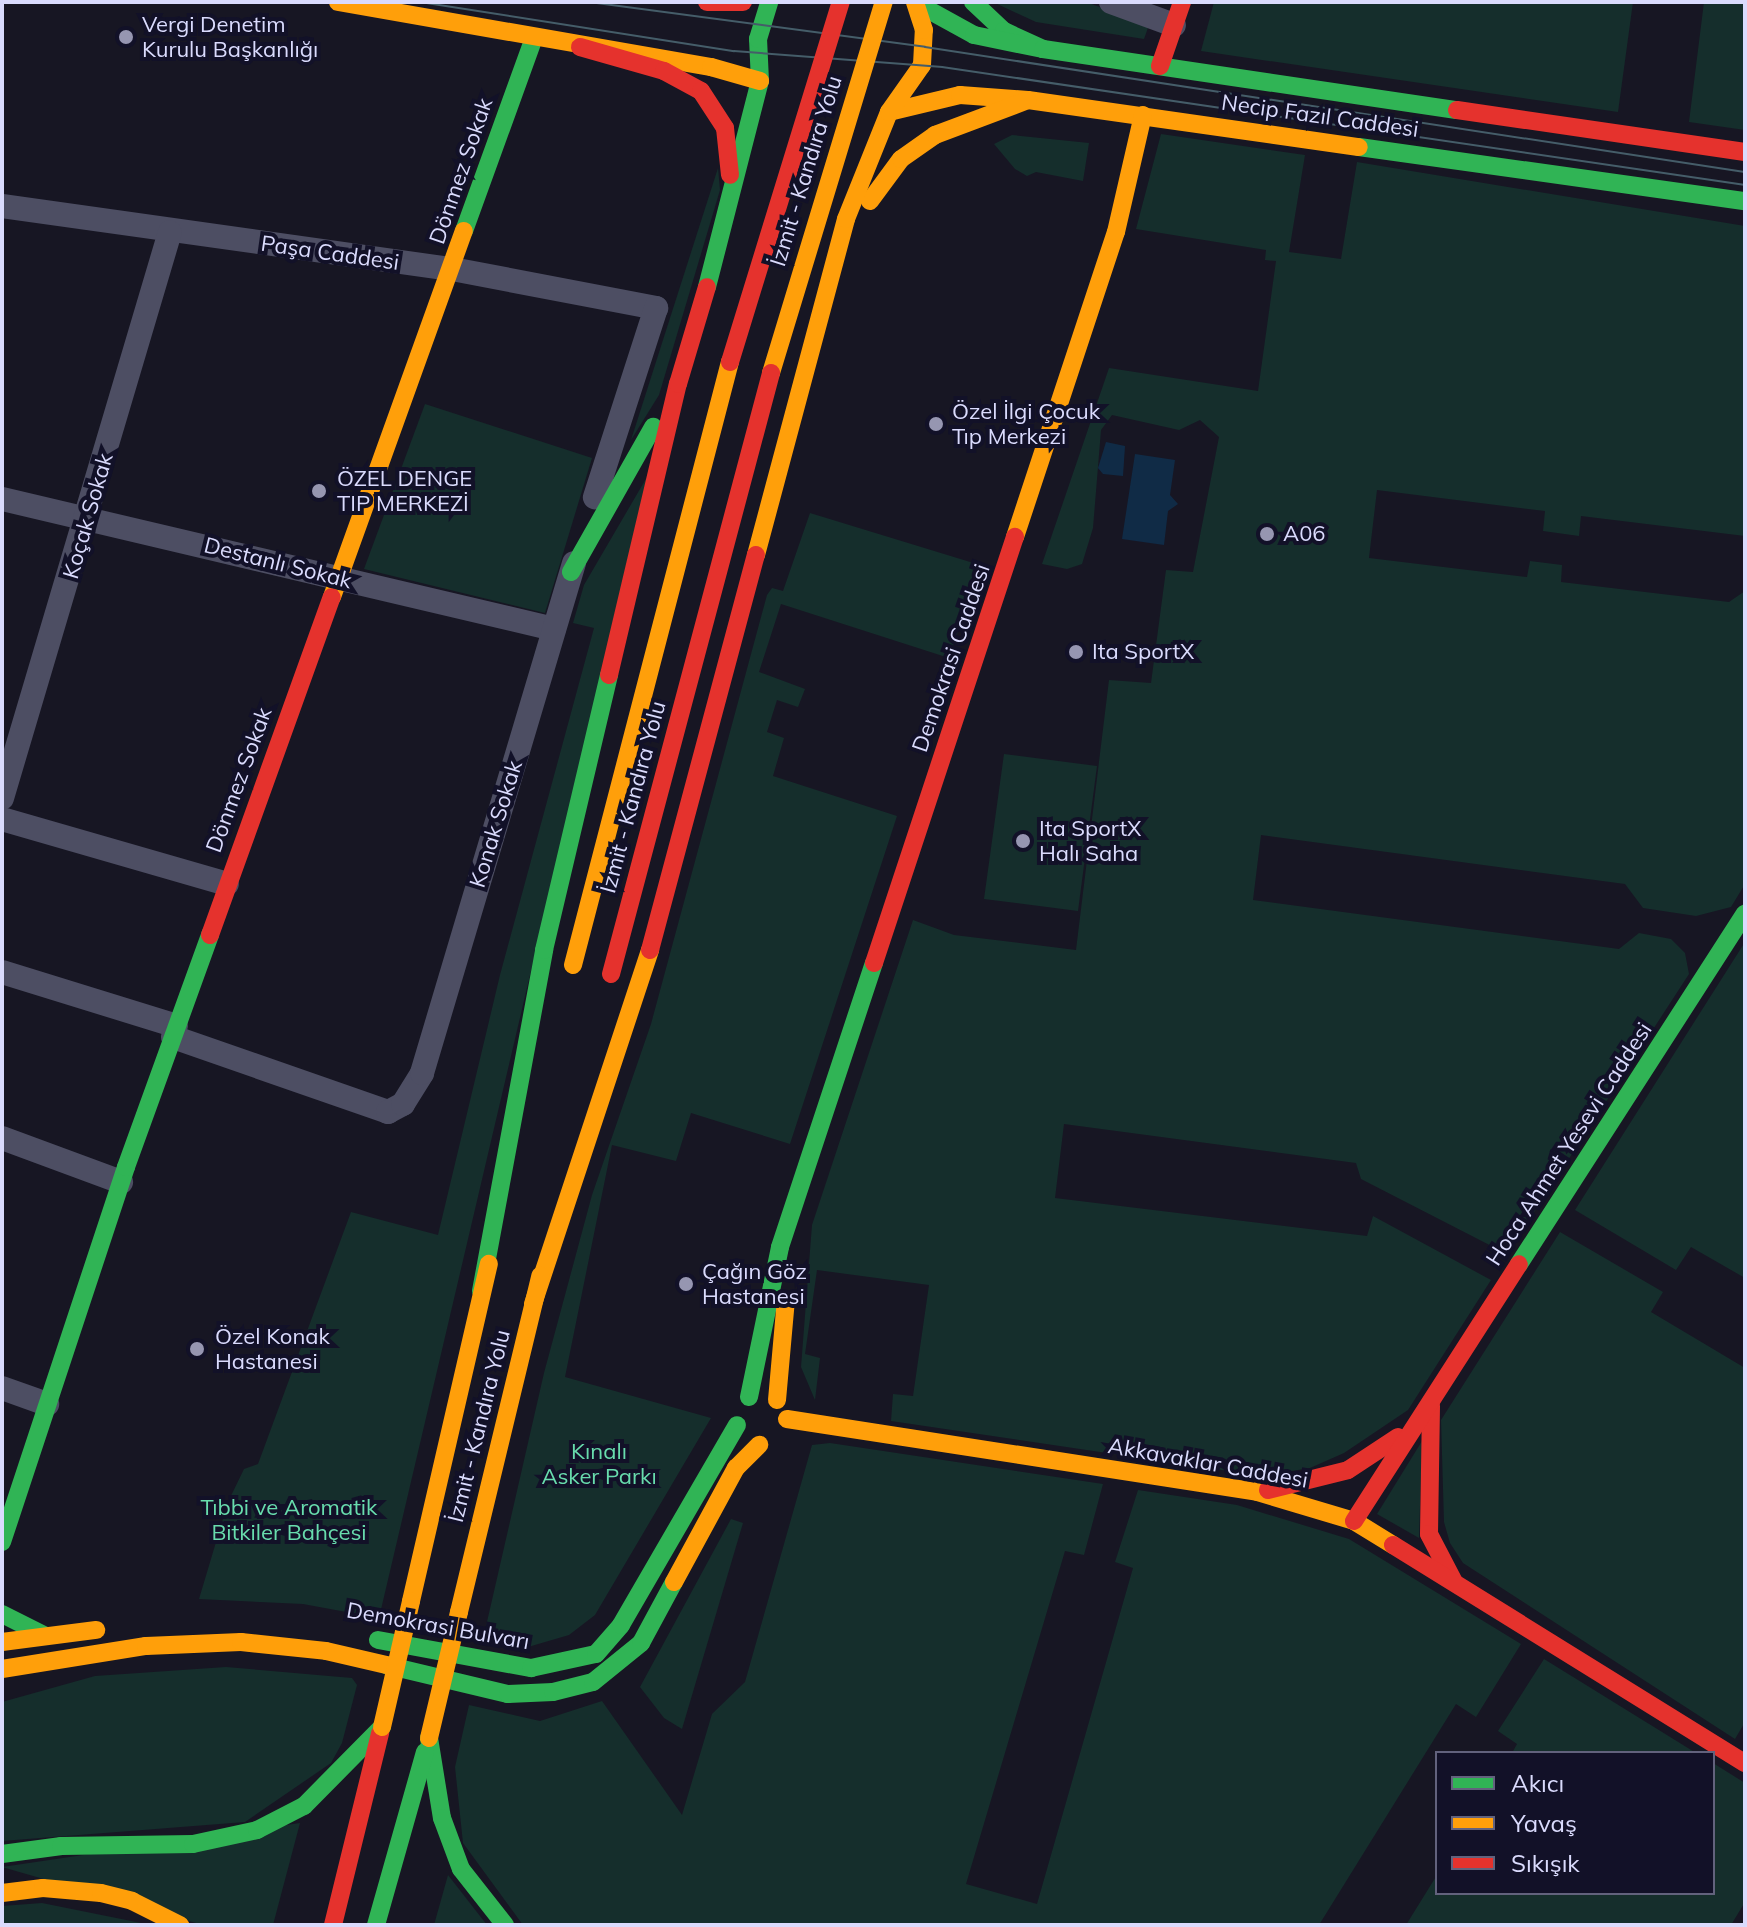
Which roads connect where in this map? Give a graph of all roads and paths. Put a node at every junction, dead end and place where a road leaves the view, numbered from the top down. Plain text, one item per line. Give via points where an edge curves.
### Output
1 (338, 2) edge
2 (707, 2) edge
3 (743, 2) edge
4 (769, 2) edge
5 (841, 2) edge
6 (884, 2) edge
7 (916, 2) edge
8 (973, 2) edge
9 (1111, 2) edge
10 (1178, 14) edge
11 (534, 38) junction
12 (580, 47) junction
13 (1043, 49) junction
14 (1160, 66) junction
15 (760, 81) junction
16 (1028, 100) junction
17 (889, 112) junction
18 (1143, 115) junction
19 (1745, 152) edge
20 (734, 195) junction
21 (1745, 201) edge
22 (2, 206) edge
23 (846, 219) junction
24 (170, 232) junction
25 (452, 269) junction
26 (828, 281) junction
27 (656, 308) joint
28 (678, 384) junction
29 (2, 499) edge
30 (89, 517) junction
31 (571, 572) junction
32 (339, 578) junction
33 (554, 629) junction
34 (2, 798) edge
35 (2, 819) edge
36 (227, 884) junction
37 (1745, 913) edge
38 (2, 972) edge
39 (571, 972) dead end
40 (610, 982) dead end
41 (175, 1032) junction
42 (590, 1064) dead end
43 (540, 1083) dead end
44 (2, 1138) edge
45 (121, 1182) junction
46 (793, 1212) junction
47 (481, 1291) junction
48 (533, 1304) junction
49 (2, 1388) edge
50 (749, 1397) junction
51 (777, 1400) junction
52 (1431, 1402) junction
53 (47, 1404) junction
54 (787, 1419) junction
55 (737, 1425) junction
56 (759, 1445) junction
57 (1257, 1492) junction
58 (1354, 1521) junction
59 (2, 1542) edge
60 (1453, 1580) junction
61 (2, 1614) edge
62 (122, 1627) dead end
63 (46, 1636) junction
64 (359, 1636) dead end
65 (2, 1642) edge
66 (2, 1669) edge
67 (382, 1727) junction
68 (429, 1738) junction
69 (1745, 1763) edge
70 (2, 1854) edge
71 (2, 1893) edge
72 (180, 1925) edge
73 (333, 1925) edge
74 (376, 1925) edge
75 (505, 1925) edge

1 - 11 main road
2 - 3 main road
4 - 15 main road via 758,39
5 - 39 main road, İzmit - Kandıra Yolu, bridge via 714,413
6 - 40 main road, İzmit - Kandıra Yolu, bridge via 757,418
7 - 13 main road, Necip Fazıl Caddesi via 974,35
7 - 17 main road via 924,30 922,65
8 - 13 main road via 1004,31
9 - 10 street
10 - 14 main road
11 - 12 main road
11 - 25 main road, Dönmez Sokak
12 - 15 main road via 711,67
12 - 20 main road via 664,71 701,91 725,128
13 - 14 main road, Necip Fazıl Caddesi
14 - 19 main road, Necip Fazıl Caddesi
15 - 17 main road, Necip Fazıl Caddesi via 777,104 825,124 853,127
15 - 20 main road
16 - 17 main road, Necip Fazıl Caddesi via 960,95
16 - 18 main road, Necip Fazıl Caddesi
16 - 26 main road via 969,119 901,159 877,188
17 - 23 main road
18 - 21 main road, Necip Fazıl Caddesi
18 - 46 main road, Demokrasi Caddesi via 1116,232
20 - 23 main road via 765,159 799,156 831,174 843,191
20 - 28 main road
22 - 24 street, Paşa Caddesi
23 - 26 main road
24 - 25 street, Paşa Caddesi
24 - 30 street, Koçak Sokak
25 - 27 street, Paşa Caddesi
25 - 32 main road, Dönmez Sokak
26 - 48 main road via 656,932
27 - 31 street, Konak Sokak
28 - 31 main road
28 - 47 main road via 544,950
29 - 30 street, Destanlı Sokak
30 - 32 street, Destanlı Sokak
30 - 34 street, Koçak Sokak
31 - 33 street, Konak Sokak
32 - 33 street, Destanlı Sokak
32 - 36 main road, Dönmez Sokak
33 - 41 street, Konak Sokak via 422,1073 403,1104 388,1112
35 - 36 street
36 - 41 main road, Dönmez Sokak
37 - 52 main road, Hoca Ahmet Yesevi Caddesi
38 - 41 street, Konak Sokak
41 - 45 main road, Dönmez Sokak
42 - 48 main road, İzmit - Kandıra Yolu
43 - 47 main road, İzmit - Kandıra Yolu
44 - 45 street
45 - 53 main road, Dönmez Sokak
46 - 50 main road via 775,1265
46 - 51 main road
47 - 67 main road, İzmit - Kandıra Yolu, bridge
48 - 68 main road, İzmit - Kandıra Yolu, bridge
49 - 53 street
50 - 51 main road via 763,1394
50 - 55 main road via 738,1409
51 - 54 main road
52 - 57 main road via 1386,1449 1348,1470
52 - 58 main road
52 - 60 main road via 1429,1534
53 - 59 main road, Dönmez Sokak
54 - 56 main road via 779,1438
54 - 57 main road, Akkavaklar Caddesi
55 - 56 main road via 745,1439
55 - 64 main road, Demokrasi Bulvarı via 621,1625 596,1654 560,1666 510,1667
56 - 66 main road, Demokrasi Bulvarı via 736,1468 641,1643 614,1669 577,1687 508,1694 326,1651 210,1642 146,1646
57 - 58 main road, Akkavaklar Caddesi
58 - 60 main road, Akkavaklar Caddesi
60 - 69 main road, Akkavaklar Caddesi
61 - 63 main road
62 - 63 main road
63 - 65 main road
67 - 70 main road via 304,1806 257,1830 193,1844 61,1846
67 - 73 main road, İzmit - Kandıra Yolu
68 - 74 main road, İzmit - Kandıra Yolu
68 - 75 main road via 442,1818 461,1869
71 - 72 main road via 43,1888 101,1893 132,1901

